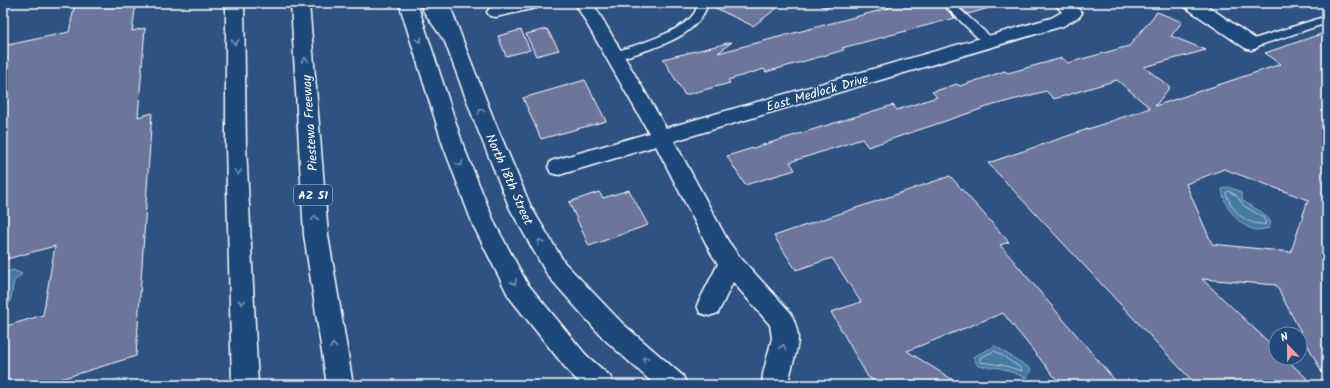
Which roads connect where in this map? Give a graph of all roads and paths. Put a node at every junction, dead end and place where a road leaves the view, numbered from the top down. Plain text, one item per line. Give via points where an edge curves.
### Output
1 (235, 3) edge
2 (300, 3) edge
3 (408, 3) edge
4 (430, 3) edge
5 (440, 3) edge
6 (534, 3) edge
7 (584, 3) edge
8 (703, 3) edge
9 (825, 3) edge
10 (828, 3) edge
11 (947, 3) edge
12 (1191, 3) edge
13 (1068, 8) edge
14 (496, 12) dead end
15 (1327, 19) edge
16 (454, 41) junction
17 (989, 42) junction
18 (1251, 44) joint
19 (614, 56) junction
20 (661, 137) junction
21 (559, 167) dead end
22 (731, 263) junction
23 (709, 304) dead end
24 (245, 385) edge
25 (340, 385) edge
26 (601, 385) edge
27 (674, 385) edge
28 (775, 385) edge

1 -> 24 main road via 238,203
25 -> 2 main road, Piestewa Freeway / AZ 51 via 316,235
3 -> 26 main road via 453,145 484,225 518,290 577,363
4 - 16 main road, North 18th Street via 433,12
5 - 16 main road
6 - 14 main road
7 - 19 main road
8 - 19 lane via 703,9 694,21 662,40
9 - 10 lane
11 - 17 lane
12 - 18 main road
13 - 17 main road, East Medlock Drive via 1057,22
15 - 18 lane
27 -> 16 main road, North 18th Street via 613,331 556,269 521,209
17 - 20 main road, East Medlock Drive
19 - 20 main road
20 - 21 main road, East Medlock Drive
20 - 22 main road via 720,248
22 - 23 main road
28 -> 22 main road via 785,338 782,320

